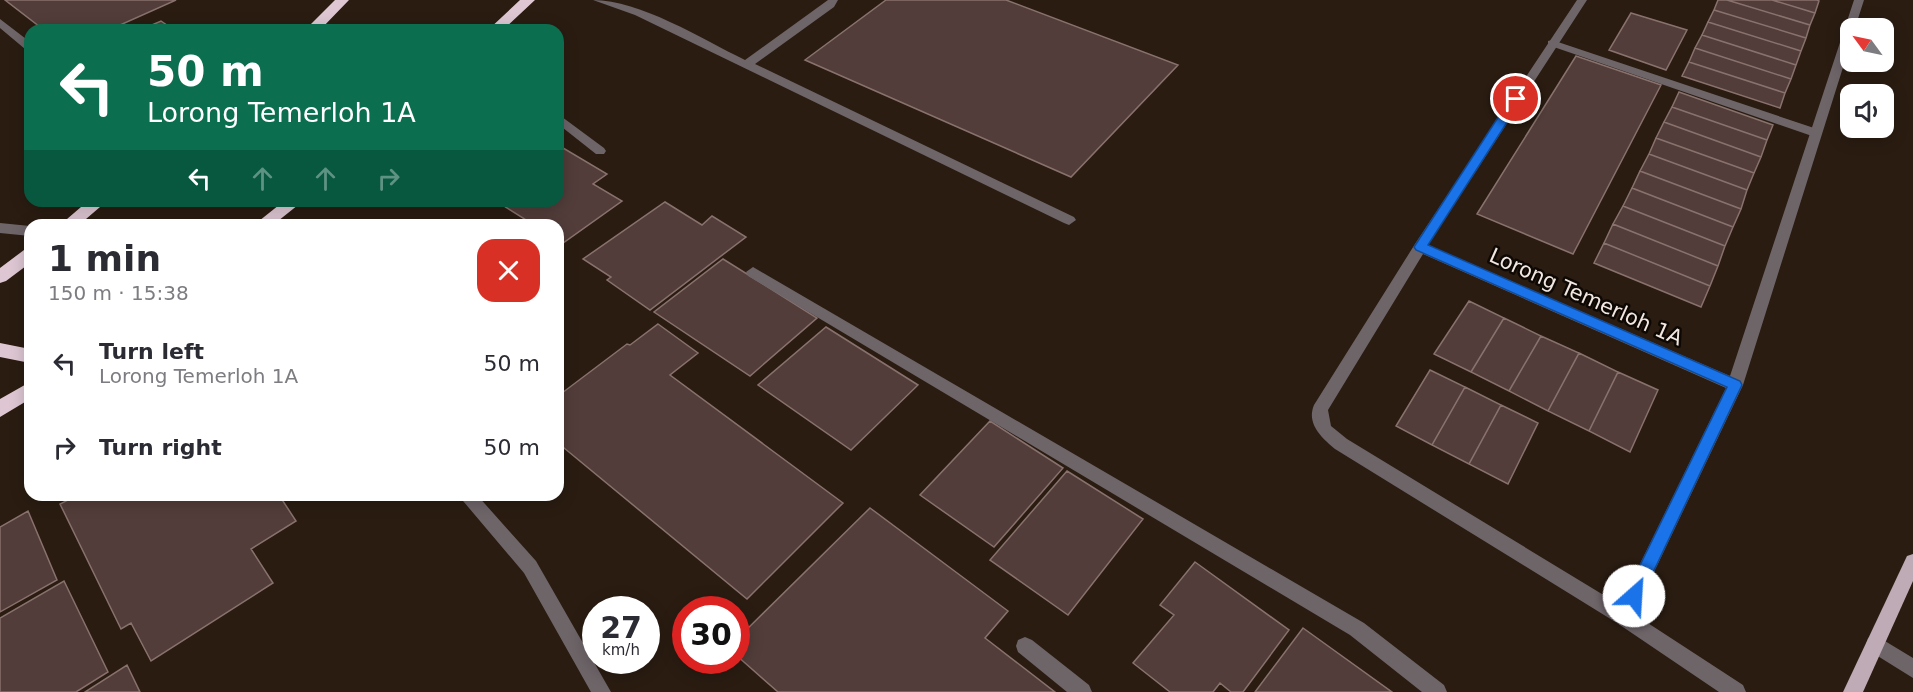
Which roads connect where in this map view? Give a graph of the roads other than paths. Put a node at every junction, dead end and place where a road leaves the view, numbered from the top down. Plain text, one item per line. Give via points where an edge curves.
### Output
1 (342, 0) edge
2 (528, 0) edge
3 (598, 0) edge
4 (832, 0) edge
5 (1582, 0) edge
6 (1859, 0) edge
7 (630, 4) edge
8 (0, 22) edge
9 (318, 24) edge
10 (502, 24) edge
11 (24, 42) edge
12 (1552, 43) junction
13 (747, 64) junction
14 (564, 123) edge
15 (1816, 133) junction
16 (600, 151) dead end
17 (91, 207) edge
18 (287, 207) edge
19 (76, 219) edge
20 (270, 219) edge
21 (1069, 220) dead end
22 (0, 228) edge
23 (24, 230) edge
24 (1420, 247) junction
25 (24, 259) edge
26 (753, 272) dead end
27 (1, 277) edge
28 (0, 350) edge
29 (24, 355) edge
30 (1735, 385) junction
31 (24, 393) edge
32 (0, 409) edge
33 (471, 501) edge
34 (1913, 562) edge
35 (1623, 617) junction
36 (1875, 644) junction
37 (1025, 646) dead end
38 (1913, 669) edge
39 (601, 692) edge
40 (1082, 692) edge
41 (1437, 692) edge
42 (1736, 692) edge
43 (1853, 692) edge

1 - 9 highway
2 - 10 highway
3 - 7 street
4 - 13 street
5 - 12 street
6 - 15 street
7 - 13 street
8 - 11 street
12 - 15 street
12 - 24 street
13 - 21 street
14 - 16 street
15 - 30 street
17 - 19 highway
18 - 20 highway
22 - 23 street
24 - 30 street, Lorong Temerloh 1A
24 - 35 street via 1320,409 1323,429 1341,444
25 - 27 highway
26 - 41 street via 1357,629
28 - 29 highway
30 - 35 street
31 - 32 highway
33 - 39 street via 530,567
34 - 36 main road
35 - 42 street
36 - 38 street
36 - 43 main road
37 - 40 street

